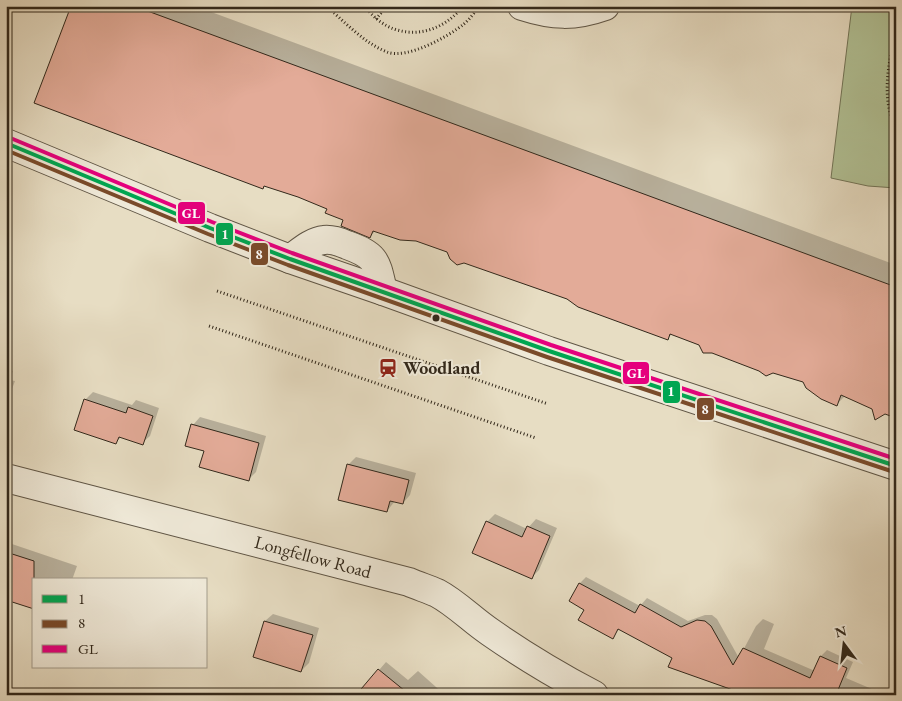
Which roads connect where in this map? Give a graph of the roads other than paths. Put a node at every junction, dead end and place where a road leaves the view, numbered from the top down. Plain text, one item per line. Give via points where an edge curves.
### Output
1 (522, 6) edge
2 (605, 6) edge
3 (6, 143) edge
4 (896, 466) edge
5 (6, 478) edge
6 (555, 685) edge
7 (594, 695) edge

1 - 2 street via 561,15
3 - 4 street via 290,259 549,351
5 - 6 street, Longfellow Road via 409,582 438,593
6 - 7 street, Longfellow Road

